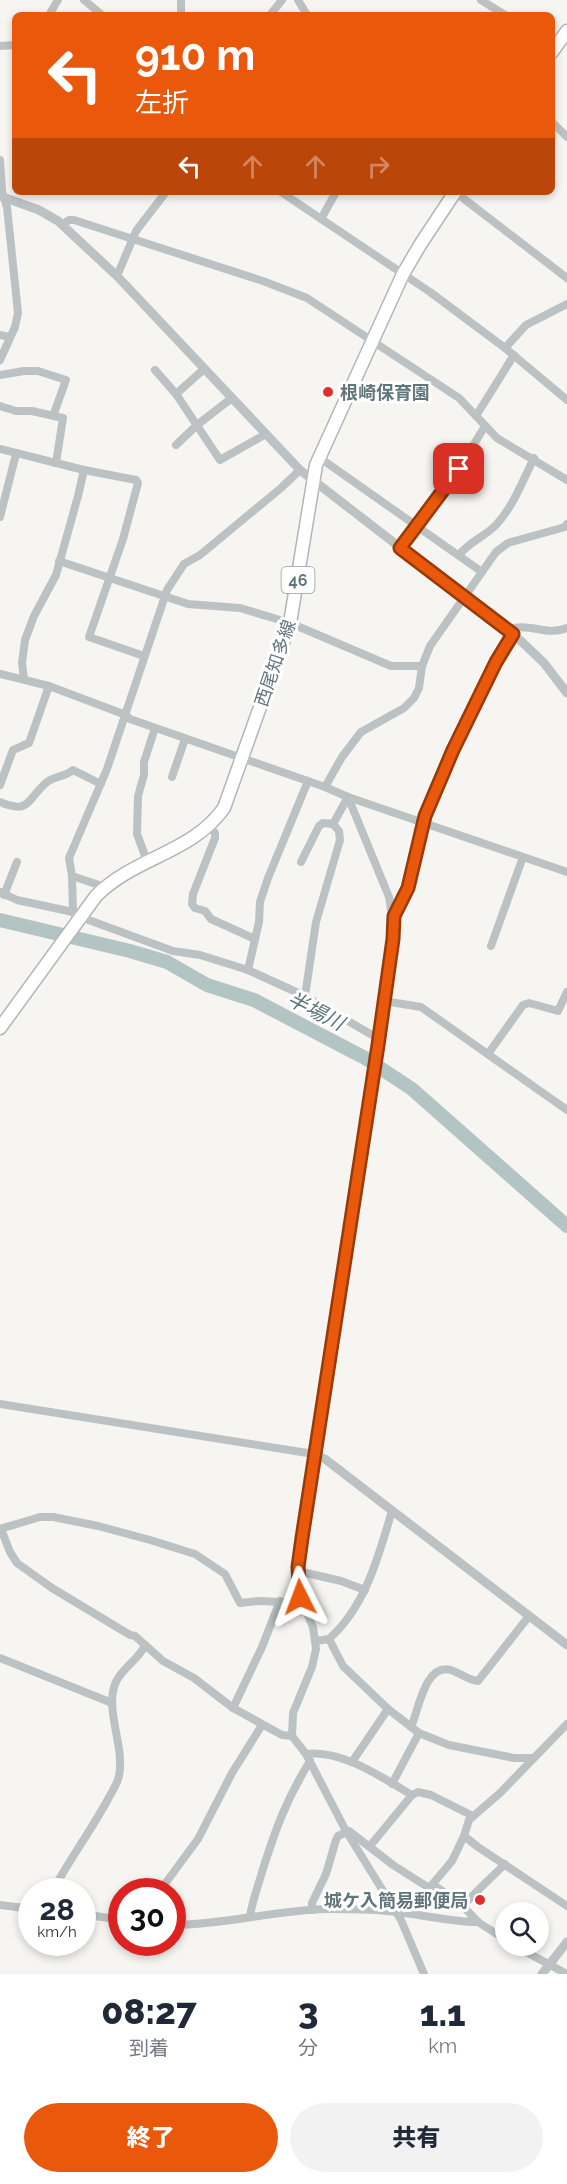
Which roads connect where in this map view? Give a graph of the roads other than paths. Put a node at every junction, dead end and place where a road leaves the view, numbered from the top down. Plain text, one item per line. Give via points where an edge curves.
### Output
1 (84, 0) edge
2 (282, 0) edge
3 (481, 0) edge
4 (98, 12) edge
5 (272, 12) edge
6 (500, 12) edge
7 (567, 31) edge
8 (555, 46) edge
9 (555, 125) edge
10 (567, 137) edge
11 (0, 160) edge
12 (164, 195) edge
13 (285, 195) edge
14 (334, 195) edge
15 (453, 195) edge
16 (459, 195) edge
17 (2, 197) edge
18 (321, 219) junction
19 (62, 225) junction
20 (133, 239) junction
21 (403, 274) junction
22 (117, 276) junction
23 (567, 278) edge
24 (567, 304) edge
25 (0, 335) edge
26 (10, 337) junction
27 (373, 342) junction
28 (505, 348) junction
29 (514, 355) junction
30 (0, 360) edge
31 (204, 369) junction
32 (155, 370) dead end
33 (0, 375) edge
34 (176, 394) junction
35 (232, 398) junction
36 (567, 400) edge
37 (0, 406) edge
38 (53, 416) junction
39 (476, 416) junction
40 (197, 425) junction
41 (485, 426) junction
42 (266, 434) junction
43 (176, 445) dead end
44 (0, 449) edge
45 (16, 454) junction
46 (320, 458) junction
47 (534, 459) junction
48 (56, 463) junction
49 (84, 470) junction
50 (300, 470) junction
51 (567, 480) edge
52 (313, 481) junction
53 (0, 517) edge
54 (567, 524) edge
55 (417, 525) junction
56 (400, 548) junction
57 (459, 555) junction
58 (59, 561) junction
59 (482, 572) junction
60 (110, 578) junction
61 (164, 596) junction
62 (465, 597) junction
63 (290, 623) junction
64 (567, 627) edge
65 (511, 632) junction
66 (144, 656) junction
67 (422, 666) junction
68 (0, 674) edge
69 (24, 679) junction
70 (49, 686) junction
71 (567, 693) edge
72 (126, 714) junction
73 (155, 728) junction
74 (185, 739) junction
75 (242, 758) junction
76 (172, 777) dead end
77 (308, 781) junction
78 (100, 784) junction
79 (0, 785) edge
80 (325, 787) junction
81 (348, 797) junction
82 (0, 802) edge
83 (424, 822) junction
84 (333, 824) junction
85 (209, 826) junction
86 (523, 857) junction
87 (147, 861) junction
88 (17, 862) dead end
89 (301, 862) dead end
90 (567, 872) edge
91 (72, 876) junction
92 (105, 887) junction
93 (2, 893) edge
94 (394, 916) junction
95 (75, 918) junction
96 (255, 939) junction
97 (491, 946) dead end
98 (248, 970) junction
99 (567, 992) edge
100 (305, 996) junction
101 (384, 1001) junction
102 (0, 1028) edge
103 (379, 1042) junction
104 (488, 1054) junction
105 (567, 1110) edge
106 (0, 1404) edge
107 (314, 1454) junction
108 (392, 1511) junction
109 (0, 1529) edge
110 (298, 1571) junction
111 (365, 1590) junction
112 (280, 1601) junction
113 (302, 1603) junction
114 (529, 1616) junction
115 (329, 1639) junction
116 (316, 1641) junction
117 (145, 1645) junction
118 (567, 1645) edge
119 (0, 1658) edge
120 (112, 1703) junction
121 (233, 1708) junction
122 (388, 1709) junction
123 (567, 1724) edge
124 (262, 1725) junction
125 (411, 1726) junction
126 (419, 1733) junction
127 (291, 1736) junction
128 (308, 1757) junction
129 (532, 1758) junction
130 (352, 1762) junction
131 (392, 1784) junction
132 (412, 1795) junction
133 (473, 1816) junction
134 (346, 1831) junction
135 (464, 1836) junction
136 (370, 1846) junction
137 (505, 1864) junction
138 (61, 1878) edge
139 (169, 1878) edge
140 (432, 1886) junction
141 (0, 1905) edge
142 (463, 1906) junction
143 (567, 1906) edge
144 (18, 1907) edge
145 (312, 1910) junction
146 (397, 1913) junction
147 (250, 1917) junction
148 (478, 1922) junction
149 (186, 1925) edge
150 (495, 1933) edge
151 (567, 1942) edge
152 (534, 1956) edge
153 (550, 1964) junction
154 (423, 1973) edge
155 (542, 1974) edge
156 (567, 1974) edge

1 - 4 street
2 - 5 street
3 - 6 street
7 - 8 main road
9 - 10 street
11 - 17 street
12 - 20 street
13 - 18 street
14 - 18 street
15 - 21 main road, 西尾知多線 / 46
16 - 23 street
17 - 19 street via 39,210
17 - 26 street via 7,207 18,313
18 - 21 street
19 - 20 street via 74,220
19 - 22 street
20 - 22 street
20 - 27 street via 296,293
21 - 27 main road, 西尾知多線 / 46
21 - 28 street
22 - 31 street
24 - 28 street via 526,324
25 - 26 street
26 - 30 street
27 - 39 street via 459,398
27 - 46 main road, 西尾知多線 / 46
28 - 29 street
29 - 36 street
29 - 39 street
31 - 34 street
31 - 35 street
32 - 34 street
33 - 38 street via 38,371 66,380
34 - 40 street
35 - 40 street
35 - 42 street
37 - 38 street
38 - 48 street via 63,418
39 - 41 street
40 - 42 street via 220,460
40 - 43 street
41 - 47 street via 497,438
41 - 55 street
42 - 50 street
44 - 45 street
45 - 48 street
45 - 53 street
46 - 52 main road, 西尾知多線 / 46
46 - 55 street
47 - 51 street
47 - 57 street via 498,522
48 - 49 street
49 - 58 street
49 - 60 street via 138,483
50 - 52 street
50 - 61 street via 200,555 184,564
52 - 56 street
52 - 63 main road, 西尾知多線 / 46
54 - 59 street via 502,546
55 - 56 street
55 - 57 street
56 - 62 street
57 - 59 street
58 - 60 street
58 - 69 street via 25,640
59 - 62 street
60 - 61 street
60 - 66 street via 89,638
61 - 63 street via 188,604 240,608
61 - 66 street
62 - 65 street
62 - 67 street via 440,629
63 - 67 street via 391,666
63 - 75 main road, 西尾知多線 / 46
64 - 65 street via 551,631 520,626
65 - 71 street via 544,663
65 - 83 street via 462,729
66 - 72 street
67 - 80 street via 414,698 404,708 361,732
68 - 69 street
69 - 70 street
70 - 72 street
70 - 79 street via 29,743 13,750
72 - 73 street
72 - 78 street
73 - 74 street
73 - 87 street via 138,796 137,834
74 - 75 street
74 - 76 street
75 - 77 street
75 - 85 main road, 西尾知多線 / 46 via 224,808
77 - 80 street
77 - 96 street via 268,878
78 - 82 street via 73,770 47,782 21,807
78 - 91 street via 69,858
80 - 81 street
81 - 83 street
81 - 84 street
81 - 94 street
83 - 86 street
83 - 94 street via 408,888
84 - 89 street via 319,825
84 - 100 street via 340,840 316,922
85 - 87 main road, 西尾知多線 / 46 via 192,840
85 - 96 street via 215,838 192,904 210,919
86 - 90 street
86 - 97 street
87 - 92 main road, 西尾知多線 / 46
88 - 93 street
91 - 92 street
91 - 95 street
92 - 95 main road, 西尾知多線 / 46
93 - 95 street
94 - 101 street
95 - 98 street via 173,951
95 - 102 main road, 西尾知多線 / 46
96 - 98 street
98 - 100 street
99 - 104 street via 558,1011 523,1005
100 - 103 street
101 - 103 street
101 - 104 street via 421,1007
103 - 107 street
104 - 105 street
106 - 107 street
107 - 108 street
107 - 110 street
108 - 111 street
108 - 114 street
109 - 112 street via 40,1517 98,1526 195,1554 225,1574 240,1603
109 - 117 street via 17,1563
110 - 111 street
110 - 113 street
111 - 115 street via 344,1626
112 - 113 street
112 - 121 street
113 - 116 street
114 - 118 street
114 - 125 street via 478,1681 452,1670 433,1673
115 - 116 street
115 - 122 street via 343,1666
116 - 127 street via 312,1667 292,1713
117 - 120 street via 115,1685
117 - 121 street
119 - 120 street
120 - 138 street via 119,1742 119,1775
121 - 124 street
122 - 125 street
122 - 130 street
123 - 129 street
124 - 127 street
124 - 139 street via 198,1839
125 - 126 street
126 - 129 street via 449,1745
126 - 131 street
127 - 128 street
128 - 130 street via 319,1754
128 - 134 street
128 - 147 street via 274,1833
129 - 133 street
130 - 131 street
131 - 132 street
132 - 133 street via 431,1795
132 - 136 street
133 - 135 street
134 - 136 street via 352,1831
134 - 145 street via 336,1840
134 - 146 street
135 - 137 street
135 - 140 street
136 - 140 street via 393,1865
137 - 142 street
137 - 143 street
140 - 142 street
141 - 144 street
142 - 148 street
145 - 146 street
145 - 147 street
146 - 148 street
146 - 154 street
147 - 149 street
148 - 150 street
151 - 153 street
152 - 153 street
153 - 155 street
153 - 156 street

